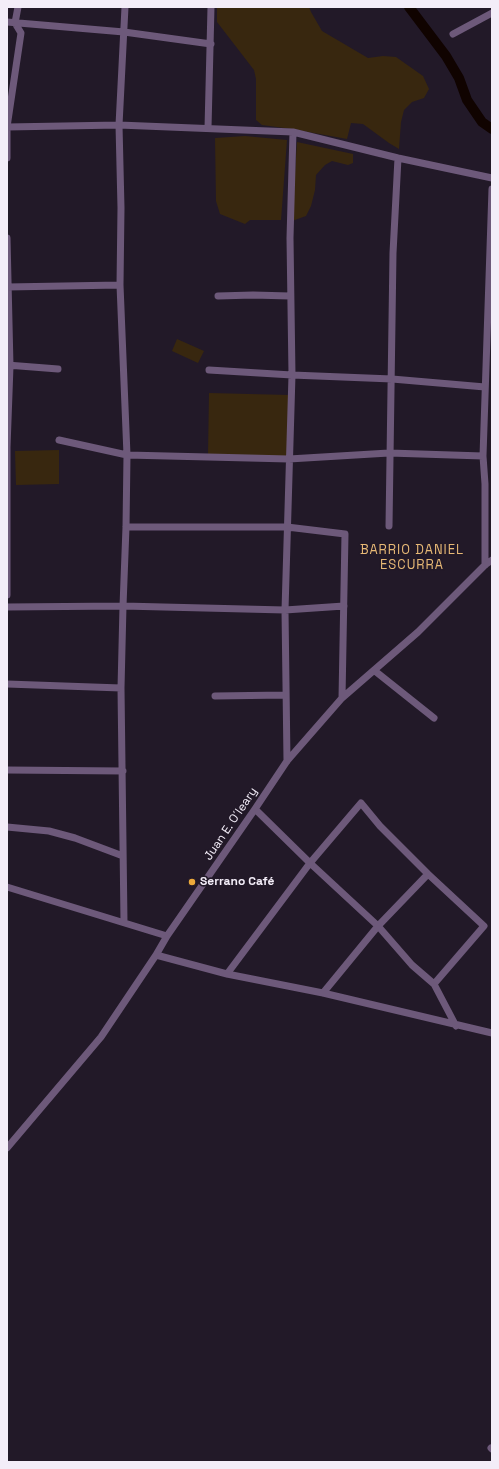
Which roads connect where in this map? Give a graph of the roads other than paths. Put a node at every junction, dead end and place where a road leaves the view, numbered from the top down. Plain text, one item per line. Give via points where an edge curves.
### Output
1 (18, 7) edge
2 (125, 7) edge
3 (211, 7) edge
4 (492, 13) edge
5 (7, 22) edge
6 (15, 23) junction
7 (124, 32) junction
8 (453, 34) dead end
9 (211, 44) junction
10 (118, 125) junction
11 (7, 127) edge
12 (208, 128) junction
13 (293, 132) junction
14 (7, 158) edge
15 (398, 158) junction
16 (492, 178) edge
17 (492, 189) edge
18 (7, 238) edge
19 (120, 285) junction
20 (8, 287) edge
21 (218, 296) dead end
22 (290, 296) junction
23 (9, 366) edge
24 (58, 370) dead end
25 (209, 370) dead end
26 (292, 376) junction
27 (392, 378) junction
28 (485, 387) junction
29 (484, 412) junction
30 (492, 416) edge
31 (59, 440) dead end
32 (7, 447) edge
33 (389, 453) junction
34 (127, 455) junction
35 (483, 456) junction
36 (289, 458) junction
37 (488, 485) edge
38 (7, 519) edge
39 (389, 526) dead end
40 (126, 527) junction
41 (287, 527) junction
42 (492, 560) edge
43 (485, 565) junction
44 (7, 595) edge
45 (123, 606) junction
46 (344, 606) junction
47 (7, 607) edge
48 (285, 610) junction
49 (375, 670) junction
50 (7, 684) edge
51 (121, 688) junction
52 (285, 694) junction
53 (215, 696) dead end
54 (342, 698) junction
55 (434, 718) dead end
56 (287, 761) junction
57 (7, 770) edge
58 (123, 771) junction
59 (255, 809) junction
60 (7, 827) edge
61 (123, 856) junction
62 (310, 863) junction
63 (428, 874) junction
64 (7, 887) edge
65 (124, 922) junction
66 (378, 926) junction
67 (167, 936) junction
68 (156, 955) junction
69 (227, 974) junction
70 (434, 984) junction
71 (323, 993) junction
72 (456, 1026) junction
73 (492, 1033) edge
74 (7, 1148) edge

1 - 6 street
2 - 7 street
3 - 9 street
4 - 8 street
5 - 6 street
6 - 7 street
6 - 11 street via 21,33
7 - 9 street
7 - 10 street
9 - 12 street
10 - 11 street
10 - 12 street
10 - 19 street
11 - 14 street
12 - 13 street
13 - 15 street
13 - 22 street
15 - 16 street
15 - 27 street via 393,253
17 - 28 street
18 - 20 street
19 - 20 street
19 - 34 street
20 - 23 street
21 - 22 street
22 - 26 street
23 - 24 street
23 - 32 street
25 - 26 street
26 - 27 street
26 - 36 street
27 - 28 street
27 - 33 street
28 - 29 street
29 - 30 street
29 - 35 street
31 - 34 street
32 - 38 street
33 - 35 street
33 - 36 street
33 - 39 street
34 - 36 street
34 - 40 street
35 - 37 street
36 - 41 street
37 - 43 street
38 - 44 street
40 - 41 street
40 - 45 street
41 - 46 street via 345,534
41 - 48 street
42 - 43 street, Juan E. O´leary
43 - 49 street, Juan E. O´leary via 418,632
45 - 47 street
45 - 48 street
45 - 51 street
46 - 48 street
46 - 54 street
48 - 52 street
49 - 54 street, Juan E. O´leary
49 - 55 street
50 - 51 street
51 - 58 street
52 - 53 street
52 - 56 street
54 - 56 street, Juan E. O´leary
56 - 59 street, Juan E. O´leary
57 - 58 street
58 - 61 street
59 - 62 street
59 - 67 street, Juan E. O´leary
60 - 61 street via 55,833
61 - 65 street
62 - 63 street via 361,803
62 - 66 street
62 - 69 street
63 - 66 street
63 - 70 street via 484,926
64 - 65 street
65 - 67 street
66 - 70 street via 412,965
66 - 71 street
67 - 68 street, Juan E. O´leary
68 - 69 street
68 - 74 street, Juan E. O´leary via 101,1037
69 - 71 street
70 - 72 street
71 - 72 street
72 - 73 street

